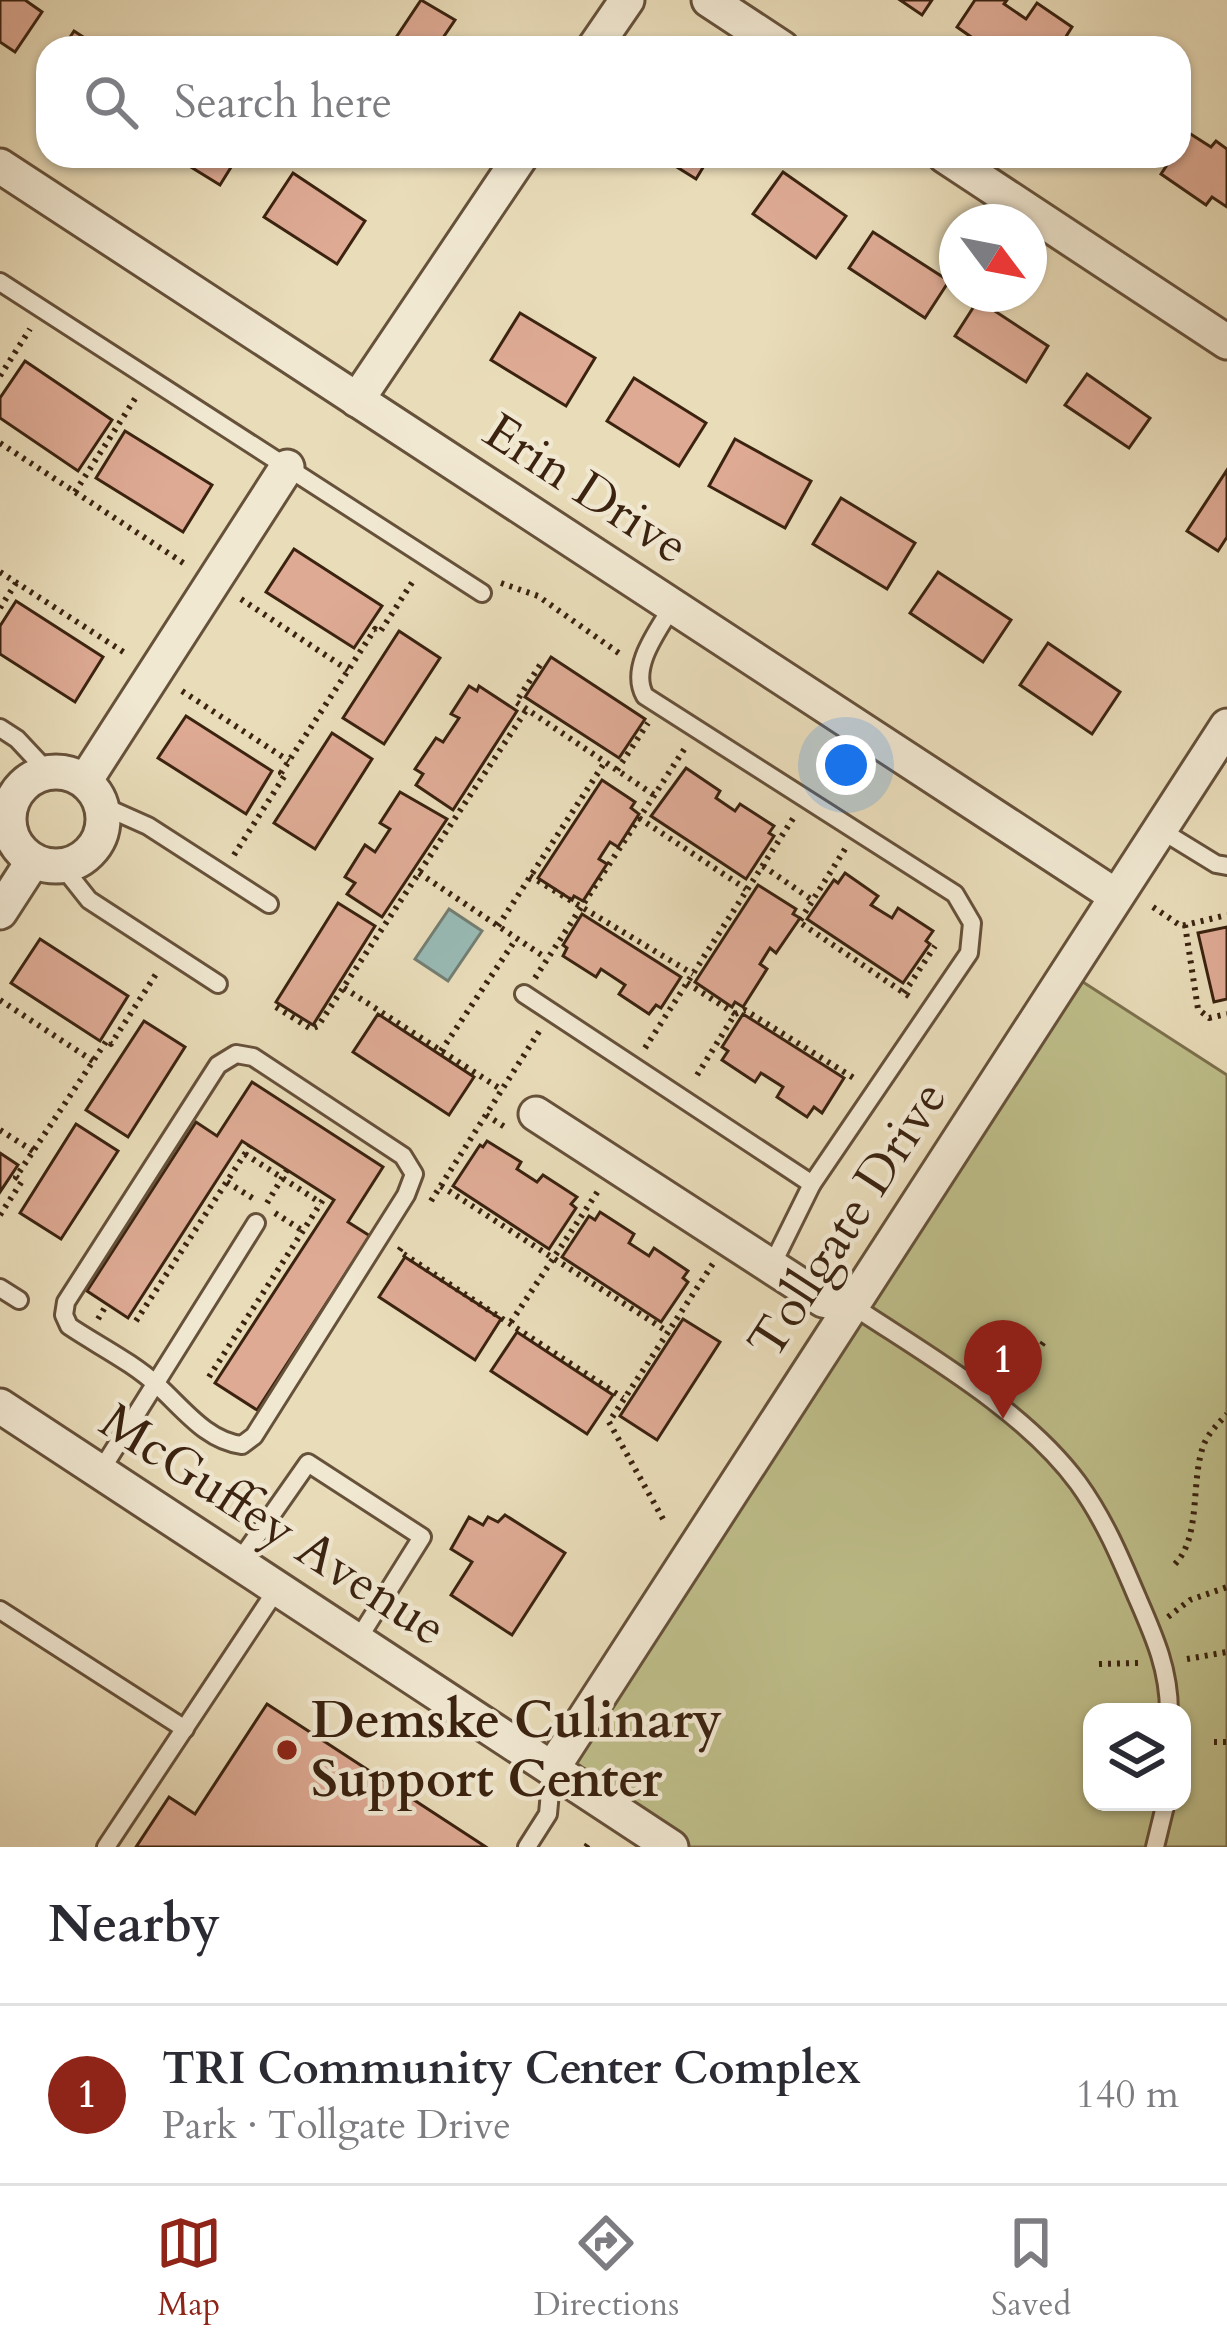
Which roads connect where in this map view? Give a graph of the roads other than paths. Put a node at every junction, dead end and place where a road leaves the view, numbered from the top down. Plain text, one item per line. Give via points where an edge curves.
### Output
1 (627, 0) edge
2 (709, 0) edge
3 (602, 36) edge
4 (764, 36) edge
5 (0, 166) edge
6 (513, 168) edge
7 (963, 168) edge
8 (0, 282) edge
9 (1227, 342) edge
10 (357, 400) junction
11 (287, 467) junction
12 (479, 591) road end
13 (672, 608) junction
14 (1227, 726) edge
15 (0, 728) edge
16 (47, 771) junction
17 (94, 794) junction
18 (1159, 829) junction
19 (5, 831) edge
20 (47, 864) junction
21 (1227, 866) edge
22 (1116, 896) junction
23 (269, 904) dead end
24 (0, 912) edge
25 (218, 984) dead end
26 (524, 994) road end
27 (536, 1114) dead end
28 (812, 1184) junction
29 (256, 1223) road end
30 (771, 1267) junction
31 (0, 1288) edge
32 (19, 1300) dead end
33 (853, 1306) junction
34 (158, 1385) junction
35 (1, 1408) edge
36 (100, 1472) junction
37 (238, 1563) junction
38 (278, 1588) junction
39 (0, 1610) edge
40 (357, 1641) junction
41 (1168, 1703) edge
42 (185, 1729) junction
43 (552, 1769) junction
44 (1164, 1811) edge
45 (106, 1847) edge
46 (527, 1847) edge
47 (671, 1847) edge
48 (1156, 1847) edge

1 - 3 street
2 - 4 street
5 - 10 street, Erin Drive
6 - 10 street
7 - 9 street
8 - 11 lane
10 - 13 street, Erin Drive
11 - 12 lane
11 - 17 street
13 - 22 street, Erin Drive
13 - 28 lane via 640,668 645,696 955,894 973,923 969,953
14 - 18 street, Tollgate Drive
15 - 16 lane
16 - 17 street via 64,771
16 - 19 street via 12,800
17 - 20 street via 99,839 89,853
17 - 23 lane
18 - 21 lane
18 - 22 street, Tollgate Drive
19 - 20 street
20 - 24 street
20 - 25 lane
22 - 33 street, Tollgate Drive
26 - 28 lane
27 - 30 street
28 - 30 lane
29 - 34 lane
30 - 33 street via 823,1300
31 - 32 lane
33 - 41 lane via 1023,1427 1075,1479 1110,1532 1152,1630
33 - 43 street, Tollgate Drive
34 - 34 lane via 69,1326 66,1302 218,1065 236,1054 253,1057 403,1156 414,1174 254,1436 229,1444 178,1410
34 - 36 lane
35 - 36 street, McGuffey Avenue
36 - 37 street, McGuffey Avenue
37 - 38 street, McGuffey Avenue
37 - 40 lane via 308,1463 422,1537
38 - 40 street, McGuffey Avenue
38 - 42 lane
39 - 42 lane
40 - 43 street, McGuffey Avenue
42 - 45 lane
43 - 46 lane via 548,1814
43 - 47 street, McGuffey Avenue
44 - 48 lane

